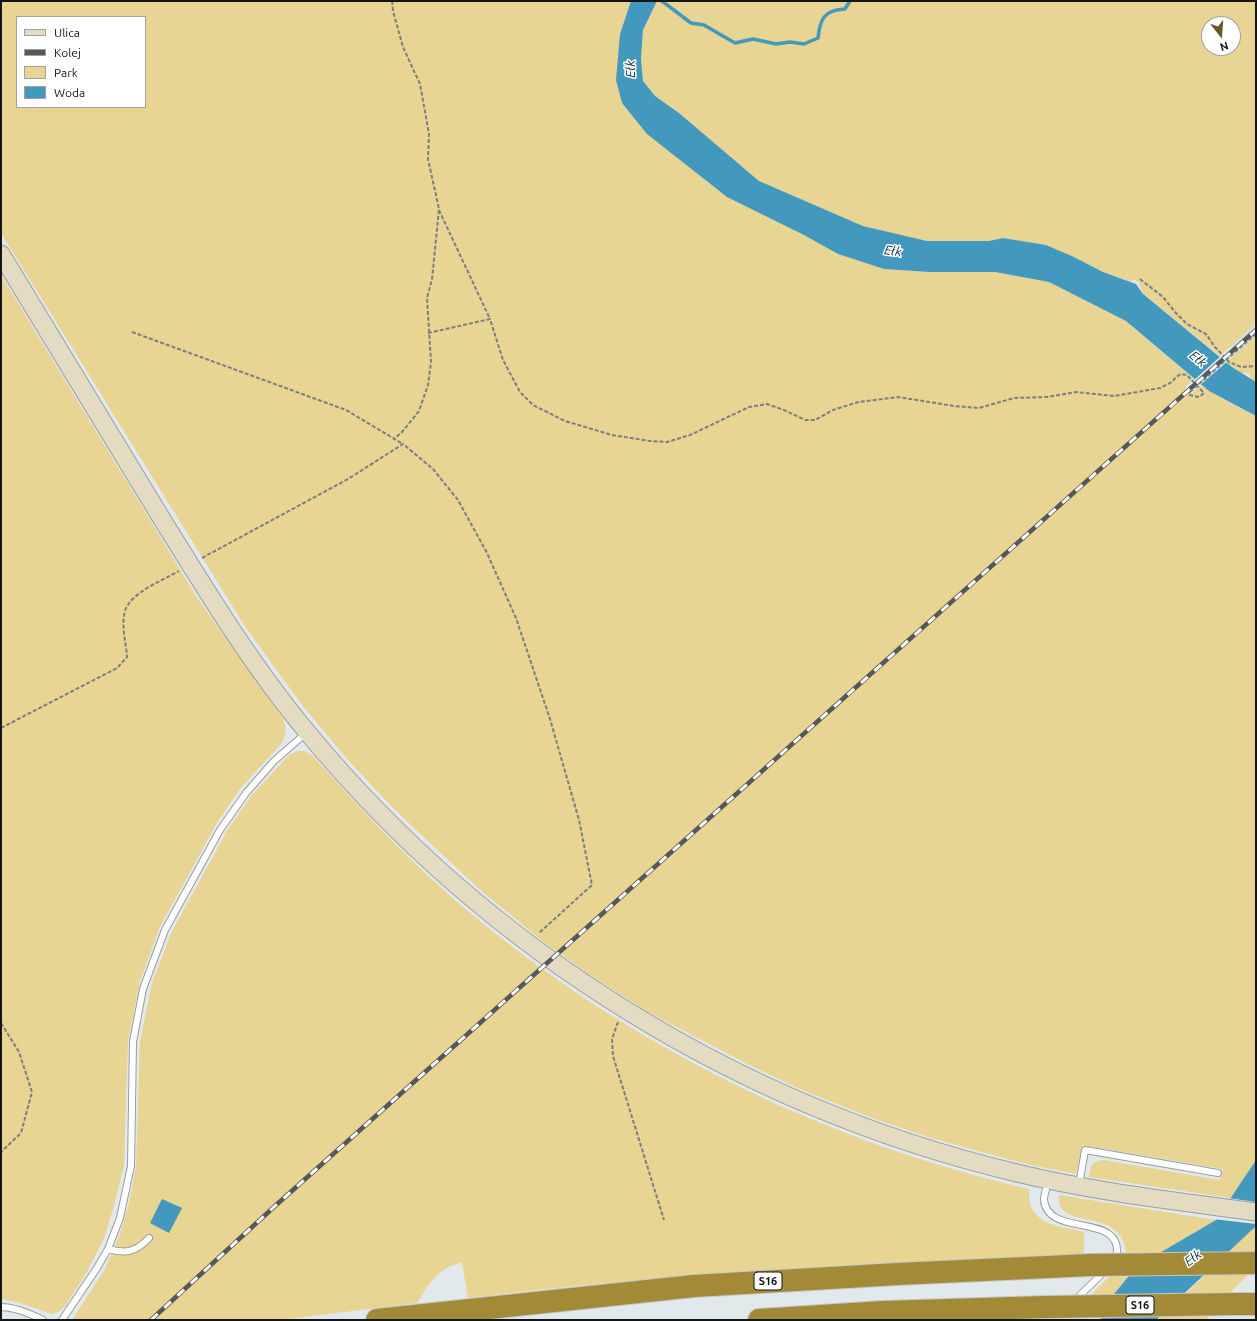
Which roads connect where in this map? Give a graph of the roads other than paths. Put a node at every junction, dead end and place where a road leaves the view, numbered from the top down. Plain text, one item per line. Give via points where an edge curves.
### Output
1 (1, 254) edge
2 (307, 732) junction
3 (1218, 1174) dead end
4 (1048, 1180) junction
5 (1079, 1186) junction
6 (1256, 1212) edge
7 (148, 1238) dead end
8 (108, 1249) junction
9 (1256, 1263) edge
10 (1246, 1304) edge
11 (1, 1307) edge
12 (1049, 1314) edge
13 (43, 1320) edge
14 (62, 1320) edge
15 (377, 1320) edge
16 (759, 1320) edge

1 - 2 main road via 190,564 237,637
2 - 4 main road via 384,818 462,891 580,982 666,1036 724,1067 824,1112 919,1147
2 - 8 lane via 274,761 246,793 220,830 165,930 143,988 133,1042 130,1166 120,1218
3 - 5 lane via 1086,1150
4 - 5 main road
4 - 12 lane via 1044,1200 1049,1211 1059,1220 1103,1230 1114,1239 1118,1248 1116,1260
5 - 6 main road
7 - 8 lane via 136,1250 126,1253
8 - 14 lane
9 - 15 highway, S16, bridge via 1090,1265 694,1286
10 - 12 highway, S16, bridge
11 - 13 lane via 31,1314
12 - 16 highway, S16 via 883,1312

